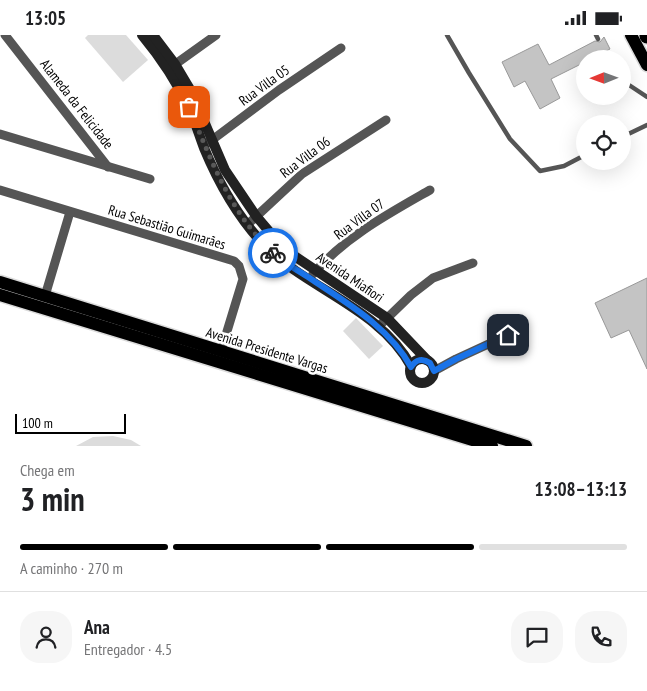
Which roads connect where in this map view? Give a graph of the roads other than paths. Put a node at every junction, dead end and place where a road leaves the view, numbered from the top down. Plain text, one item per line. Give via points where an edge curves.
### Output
1 (5, 35) edge
2 (142, 35) edge
3 (153, 35) edge
4 (216, 35) edge
5 (447, 35) edge
6 (632, 35) edge
7 (341, 48) dead end
8 (647, 65) edge
9 (172, 67) junction
10 (631, 86) edge
11 (647, 97) edge
12 (386, 120) dead end
13 (647, 125) edge
14 (631, 133) edge
15 (0, 135) edge
16 (213, 140) junction
17 (204, 146) junction
18 (576, 160) edge
19 (108, 167) junction
20 (150, 179) dead end
21 (0, 190) edge
22 (430, 190) dead end
23 (70, 212) junction
24 (256, 216) junction
25 (247, 225) junction
26 (473, 263) dead end
27 (312, 274) junction
28 (0, 282) edge
29 (0, 295) edge
30 (45, 296) junction
31 (387, 318) junction
32 (378, 327) junction
33 (508, 335) dead end
34 (221, 351) junction
35 (427, 360) junction
36 (411, 367) junction
37 (434, 371) junction
38 (342, 395) junction
39 (492, 446) edge
40 (526, 446) edge

1 - 19 street, Alameda da Felicidade
2 - 9 street, Avenida Miafiori
3 - 9 street, Avenida Miafiori
4 - 9 street
5 - 18 lane via 510,139 540,171
6 - 8 main road
7 - 16 street, Rua Villa 05
9 - 16 street, Avenida Miafiori via 191,91
9 - 17 street, Avenida Miafiori
10 - 11 lane
12 - 24 street, Rua Villa 06 via 302,174
13 - 14 lane
15 - 19 street, Alameda da Felicidade
16 - 17 street, Rua Villa 05
16 - 24 street, Avenida Miafiori via 225,170
17 - 25 street, Avenida Miafiori via 226,194
19 - 20 street, Alameda da Felicidade
21 - 23 street, Rua Sebastião Guimarães
22 - 27 street, Rua Villa 07 via 375,221
23 - 30 street
23 - 34 street, Rua Sebastião Guimarães via 234,261 243,279
24 - 25 street, Rua Villa 06
24 - 27 street, Avenida Miafiori via 284,249
25 - 27 street, Avenida Miafiori via 285,265
26 - 31 street via 433,278
27 - 31 street, Avenida Miafiori
27 - 32 street, Avenida Miafiori
28 - 30 main road, Avenida Presidente Vargas
29 - 38 main road, Avenida Presidente Vargas
30 - 34 main road, Avenida Presidente Vargas
31 - 32 street
31 - 35 street, Avenida Miafiori
32 - 36 street, Avenida Miafiori via 403,352
33 - 37 street
34 - 38 main road, Avenida Presidente Vargas
35 - 36 street via 418,360
35 - 37 street
36 - 37 street via 411,375 422,383 430,379
38 - 39 main road, Avenida Presidente Vargas
38 - 40 main road, Avenida Presidente Vargas

